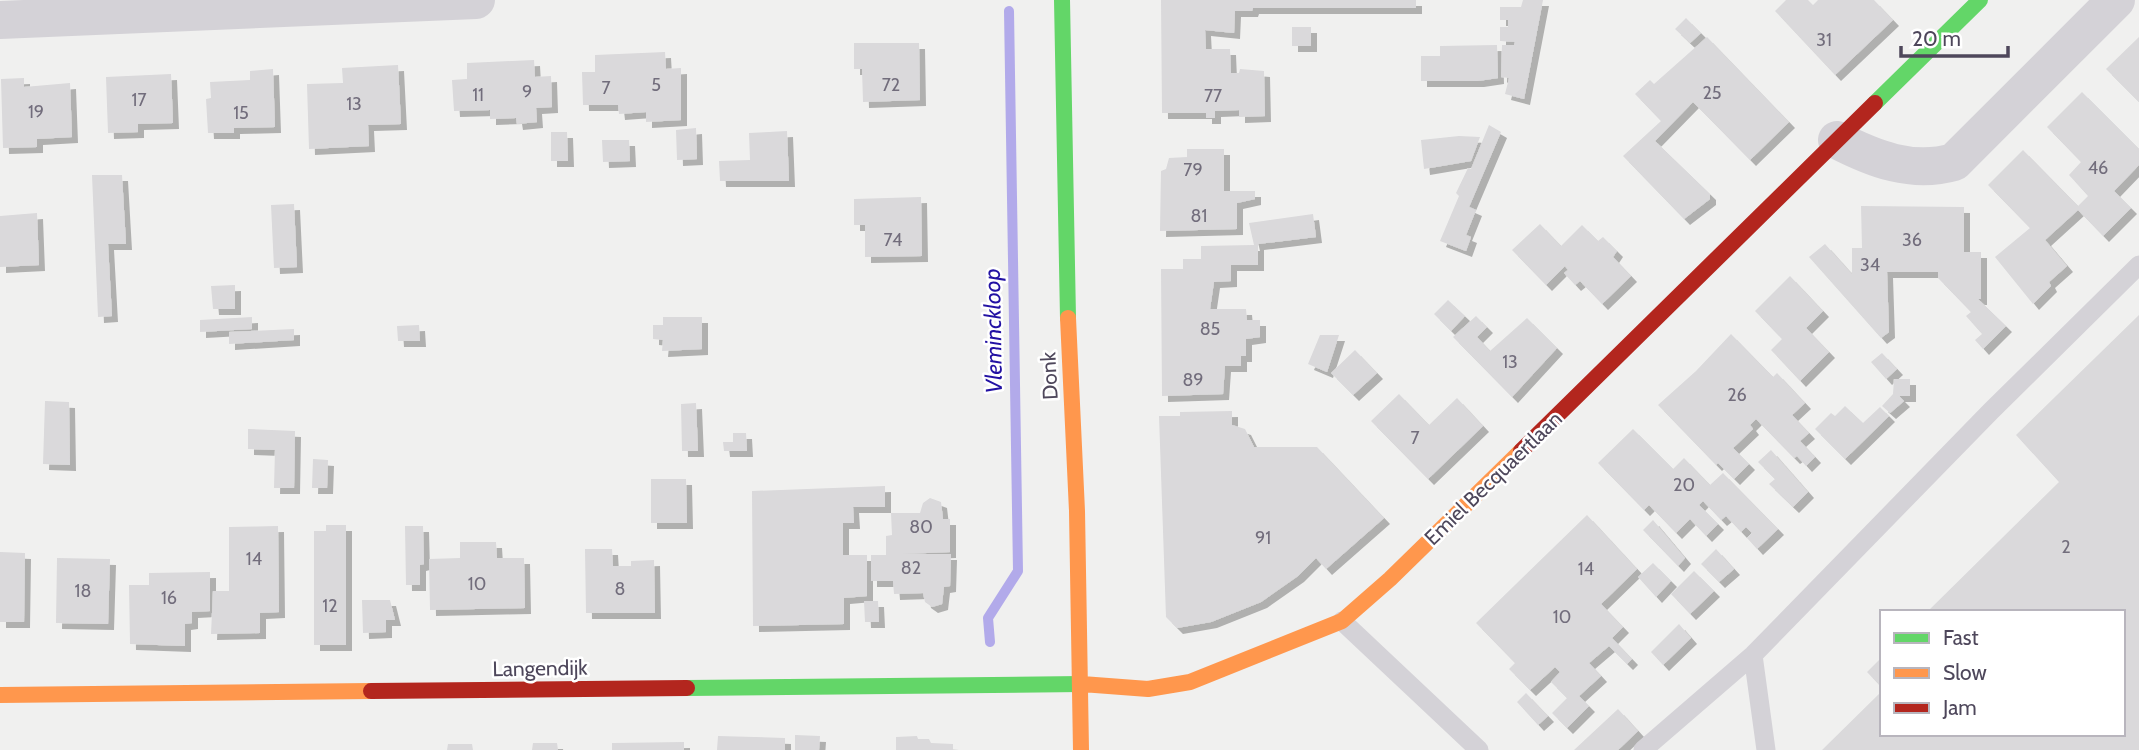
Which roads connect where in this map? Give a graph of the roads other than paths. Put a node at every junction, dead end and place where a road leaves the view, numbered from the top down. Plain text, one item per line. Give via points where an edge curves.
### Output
1 (476, 0) edge
2 (1062, 0) edge
3 (1980, 0) edge
4 (2116, 0) edge
5 (0, 20) edge
6 (1837, 140) junction
7 (2139, 265) edge
8 (1342, 621) junction
9 (1753, 655) junction
10 (1081, 684) junction
11 (0, 695) edge
12 (1081, 750) edge
13 (1479, 750) edge
14 (1643, 750) edge
15 (1766, 750) edge

1 - 5 street
2 - 10 street, Donk via 1068,343
3 - 6 street, Emiel Becquaertlaan
4 - 6 street via 1954,162 1933,168 1875,160
6 - 8 street, Emiel Becquaertlaan
7 - 9 lane
8 - 10 street, Emiel Becquaertlaan via 1190,681 1147,689
8 - 13 lane
9 - 14 lane
9 - 15 lane
10 - 11 street, Langendijk
10 - 12 street, Donk

